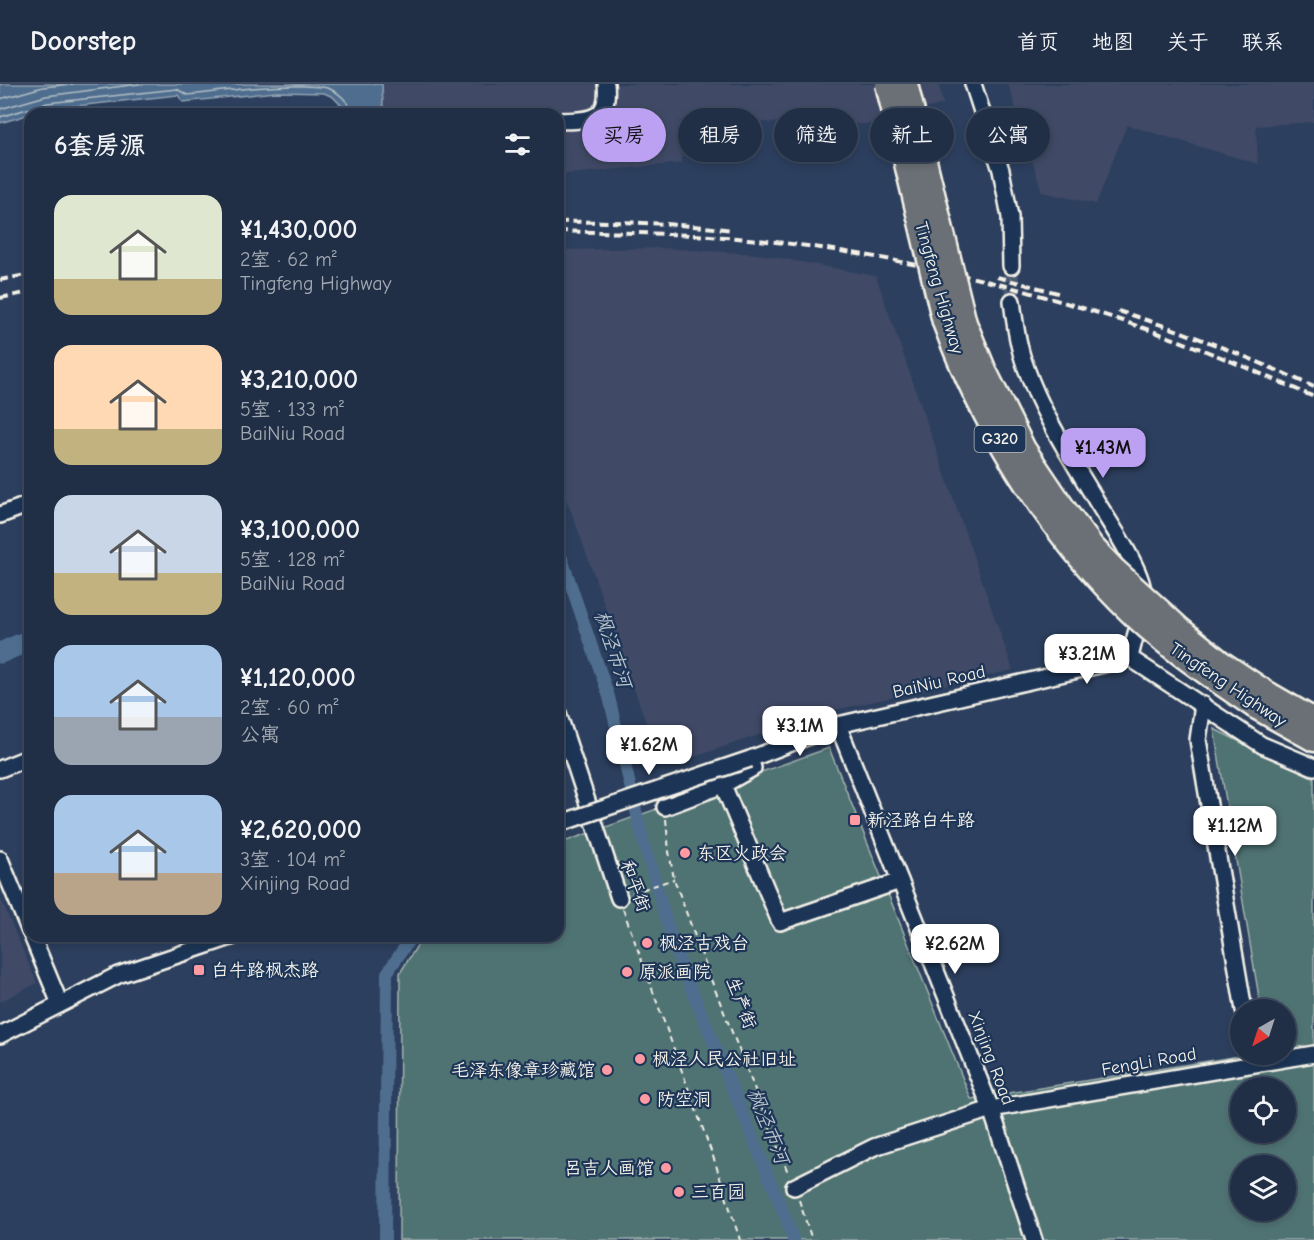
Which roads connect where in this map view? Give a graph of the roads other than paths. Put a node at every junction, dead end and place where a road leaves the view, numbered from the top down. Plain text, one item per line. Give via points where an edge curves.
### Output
1 (606, 84) edge
2 (887, 84) edge
3 (906, 84) edge
4 (973, 84) edge
5 (564, 121) edge
6 (1011, 266) tunnel mouth
7 (1012, 301) tunnel mouth
8 (24, 506) edge
9 (0, 515) edge
10 (1130, 658) junction
11 (1260, 699) junction
12 (1203, 705) junction
13 (1314, 720) edge
14 (837, 725) junction
15 (564, 731) edge
16 (1314, 740) edge
17 (24, 759) edge
18 (750, 759) junction
19 (1314, 767) edge
20 (0, 769) edge
21 (723, 785) junction
22 (665, 807) road end
23 (564, 822) edge
24 (0, 859) edge
25 (900, 881) junction
26 (619, 898) road end
27 (24, 917) edge
28 (34, 942) edge
29 (216, 942) edge
30 (1242, 999) edge
31 (60, 1004) junction
32 (0, 1035) edge
33 (1314, 1054) edge
34 (1296, 1055) edge
35 (1230, 1063) edge
36 (991, 1109) junction
37 (794, 1186) road end
38 (1034, 1240) edge

1 - 5 street via 608,99 604,109 585,120
2 - 11 highway, Tingfeng Highway / G320, bridge via 944,322 957,356 1011,458 1076,554 1120,602 1208,675
3 - 11 highway, Tingfeng Highway / G320, bridge via 965,323 1024,449 1092,546
4 - 6 street via 1001,170 1010,217
7 - 10 street via 1025,367 1042,407 1115,532 1143,589 1142,612
8 - 9 street
10 - 12 street
10 - 14 street, BaiNiu Road
11 - 13 highway, Tingfeng Highway / G320
11 - 16 highway, Tingfeng Highway / G320
12 - 19 street via 1262,745
12 - 30 street via 1198,740
14 - 18 street, BaiNiu Road
14 - 25 street, Xinjing Road
15 - 26 street, 和平街
17 - 20 street
18 - 21 street via 753,768
18 - 23 street, BaiNiu Road, bridge
21 - 22 street
21 - 25 street via 780,922
24 - 27 street
25 - 36 street, Xinjing Road
28 - 31 street
29 - 31 street via 118,975
31 - 32 street
33 - 34 street, FengLi Road
35 - 36 street, FengLi Road
36 - 37 street, FengLi Road via 874,1147
36 - 38 street, Xinjing Road

